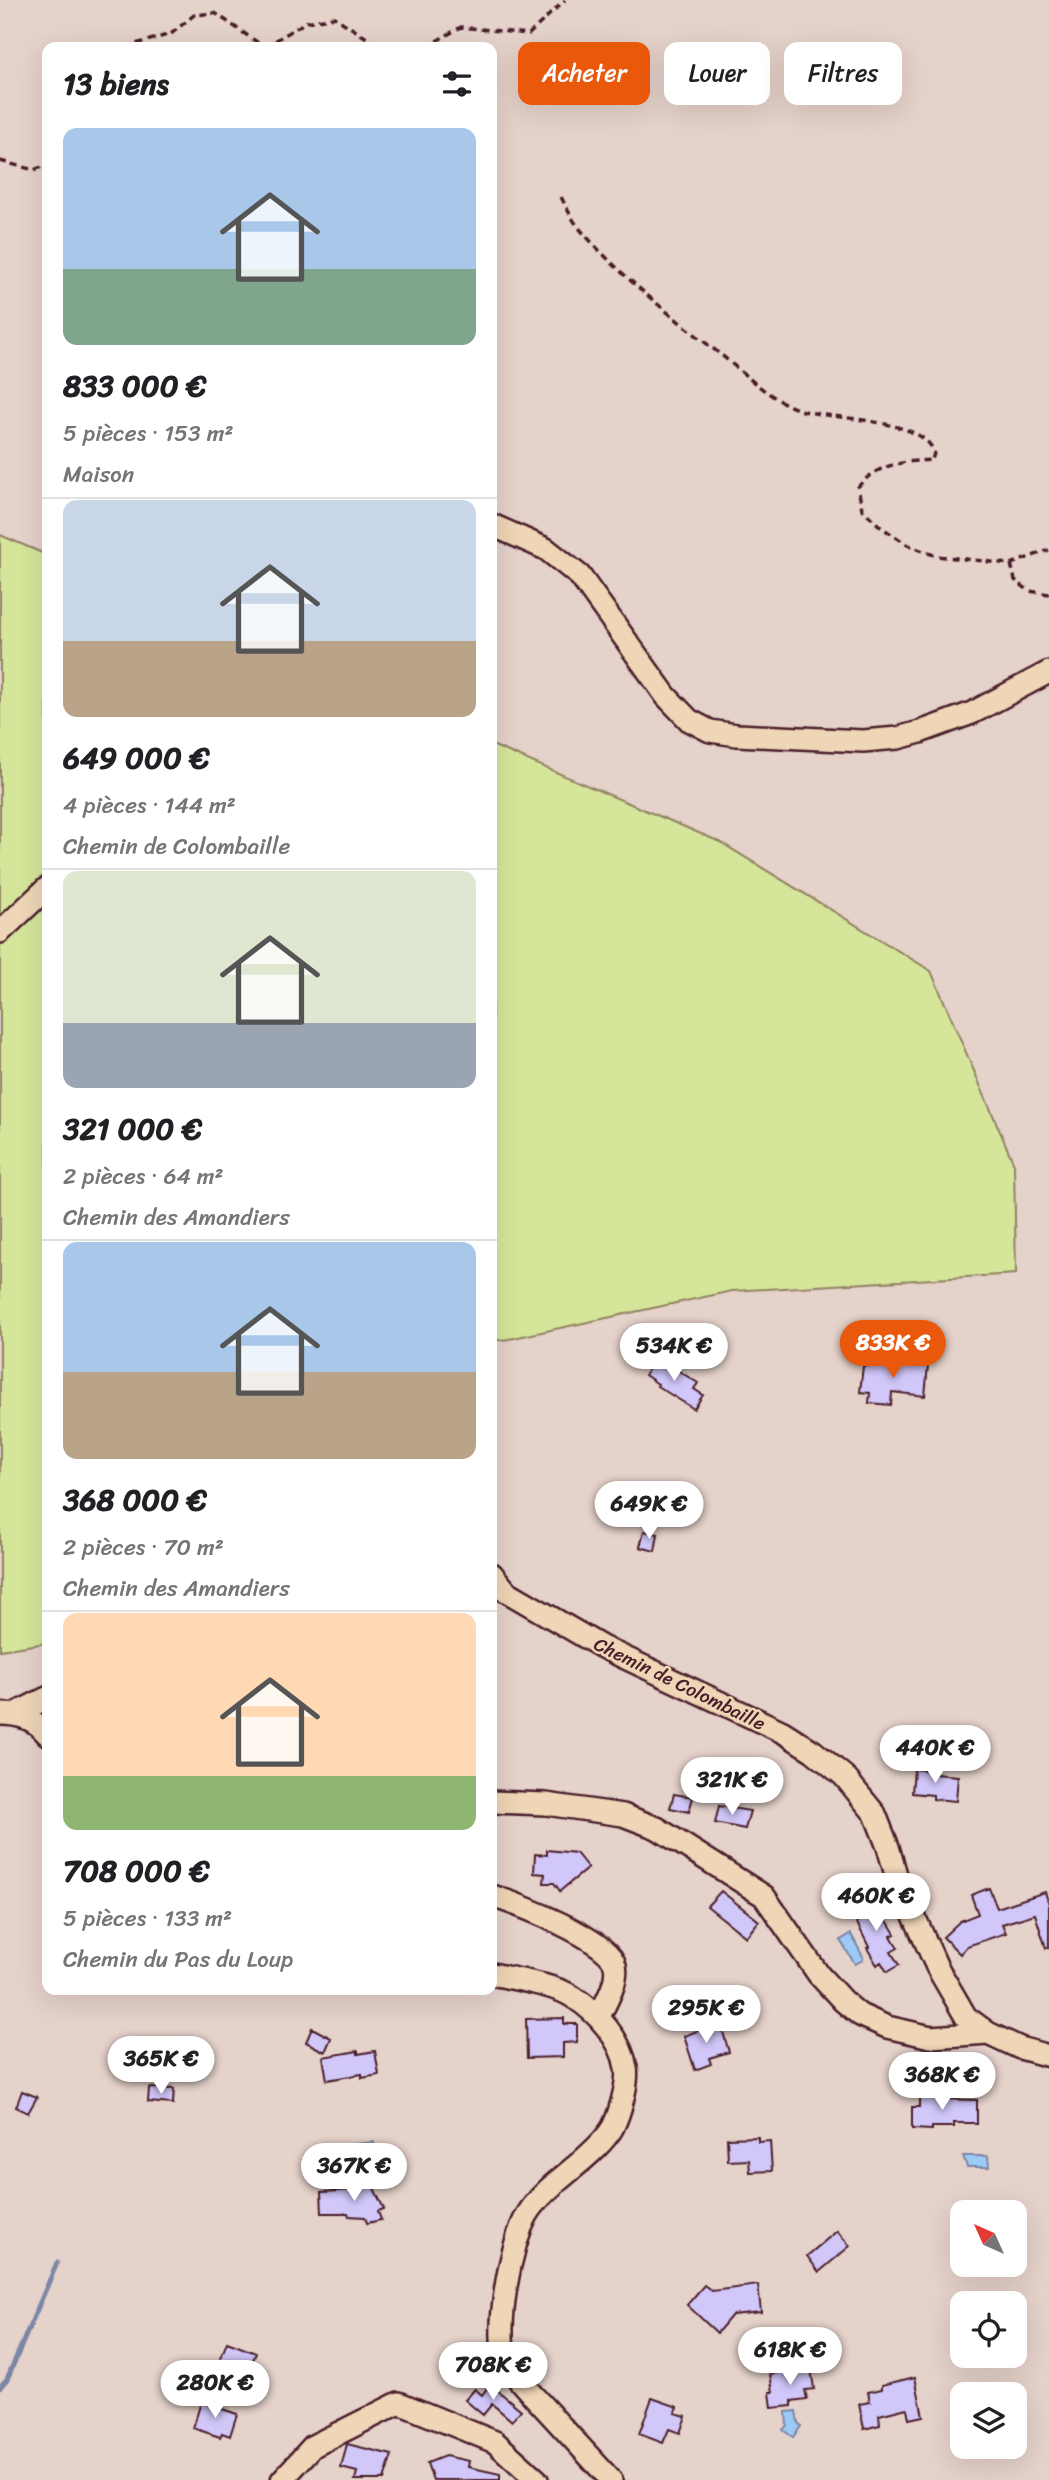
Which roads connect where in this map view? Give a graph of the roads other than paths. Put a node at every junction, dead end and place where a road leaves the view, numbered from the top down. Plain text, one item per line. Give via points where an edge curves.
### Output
1 (497, 527) edge
2 (1049, 673) edge
3 (42, 893) edge
4 (0, 932) edge
5 (497, 1580) edge
6 (42, 1700) edge
7 (8, 1714) edge
8 (42, 1728) edge
9 (497, 1802) edge
10 (497, 1898) edge
11 (497, 1976) edge
12 (599, 2017) junction
13 (988, 2034) junction
14 (1049, 2056) edge
15 (282, 2480) edge
16 (537, 2480) edge
17 (611, 2480) edge

1 - 2 street via 546,549 580,576 666,696 688,720 710,731 863,741 898,738 972,713
3 - 4 street
5 - 13 street, Chemin de Colombaille via 506,1591 602,1647 783,1732 844,1776 875,1814 897,1878 956,2003
6 - 7 street
7 - 8 street
9 - 13 street via 623,1815 657,1828 764,1896 818,1975 860,2015 931,2037
10 - 12 street via 559,1923 614,1961 612,1988
11 - 12 street via 572,1995
12 - 17 street via 627,2069 621,2104 611,2130 590,2156 541,2196 525,2217 506,2284 501,2328 506,2360 523,2384
13 - 14 street, Chemin de Colombaille
15 - 16 street via 313,2446 400,2403 495,2442

